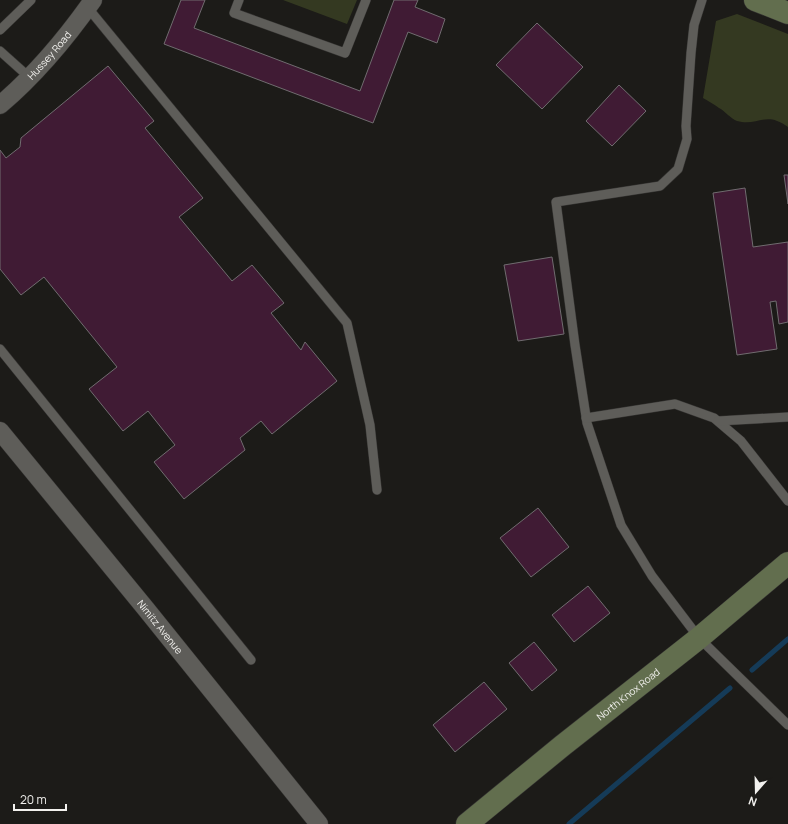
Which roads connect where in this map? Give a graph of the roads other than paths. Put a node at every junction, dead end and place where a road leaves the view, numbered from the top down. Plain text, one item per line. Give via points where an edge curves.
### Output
1 (31, 0) edge
2 (239, 0) edge
3 (366, 0) edge
4 (702, 0) edge
5 (755, 0) edge
6 (91, 4) edge
7 (788, 13) edge
8 (0, 30) edge
9 (0, 51) edge
10 (29, 77) junction
11 (0, 105) edge
12 (0, 349) edge
13 (788, 417) edge
14 (586, 418) junction
15 (718, 421) junction
16 (0, 431) edge
17 (377, 490) dead end
18 (788, 501) edge
19 (788, 563) edge
20 (699, 638) junction
21 (251, 660) dead end
22 (788, 725) edge
23 (319, 824) edge
24 (466, 824) edge

1 - 8 lane
2 - 3 lane via 234,13 346,53
4 - 14 lane via 694,25 687,139 678,169 660,186 556,202
5 - 7 street
6 - 10 street, Hussey Road
6 - 17 lane via 347,323 370,425
9 - 10 lane
10 - 11 street, Hussey Road
12 - 21 lane
13 - 15 lane
14 - 15 lane via 675,404
14 - 20 lane via 621,525 652,576
15 - 18 lane via 741,440
16 - 23 street, Nimitz Avenue
19 - 20 street, North Knox Road
20 - 22 lane
20 - 24 street, North Knox Road

